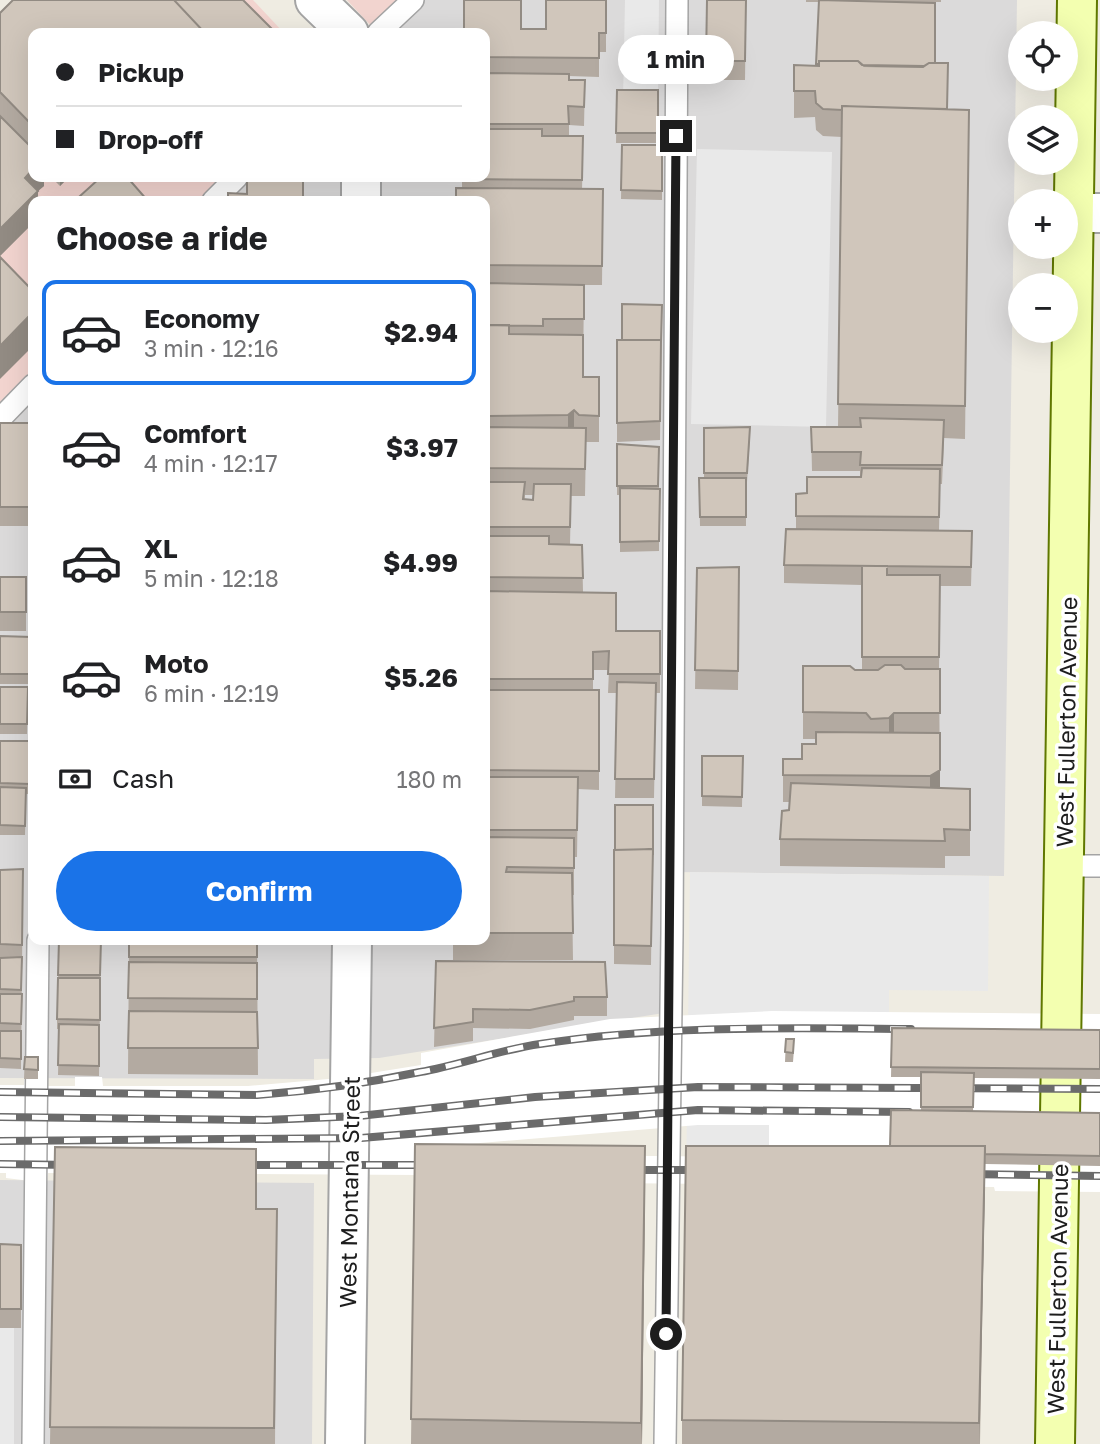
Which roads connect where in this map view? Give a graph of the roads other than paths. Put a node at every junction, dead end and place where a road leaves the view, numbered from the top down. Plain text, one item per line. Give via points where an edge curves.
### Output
1 (315, 0) edge
2 (413, 0) edge
3 (677, 0) edge
4 (1077, 0) edge
5 (344, 28) edge
6 (383, 28) edge
7 (232, 182) edge
8 (219, 196) edge
9 (1087, 213) edge
10 (28, 390) edge
11 (0, 419) edge
12 (1082, 866) edge
13 (38, 945) edge
14 (352, 945) edge
15 (33, 1444) edge
16 (345, 1444) edge
17 (665, 1444) edge
18 (1055, 1444) edge

1 - 5 street
2 - 6 lane
3 - 17 lane
4 - 9 main road, West Fullerton Avenue
7 - 8 lane
9 - 12 main road, West Fullerton Avenue
10 - 11 lane
12 - 18 main road, West Fullerton Avenue
13 - 15 lane
14 - 16 street, West Montana Street

